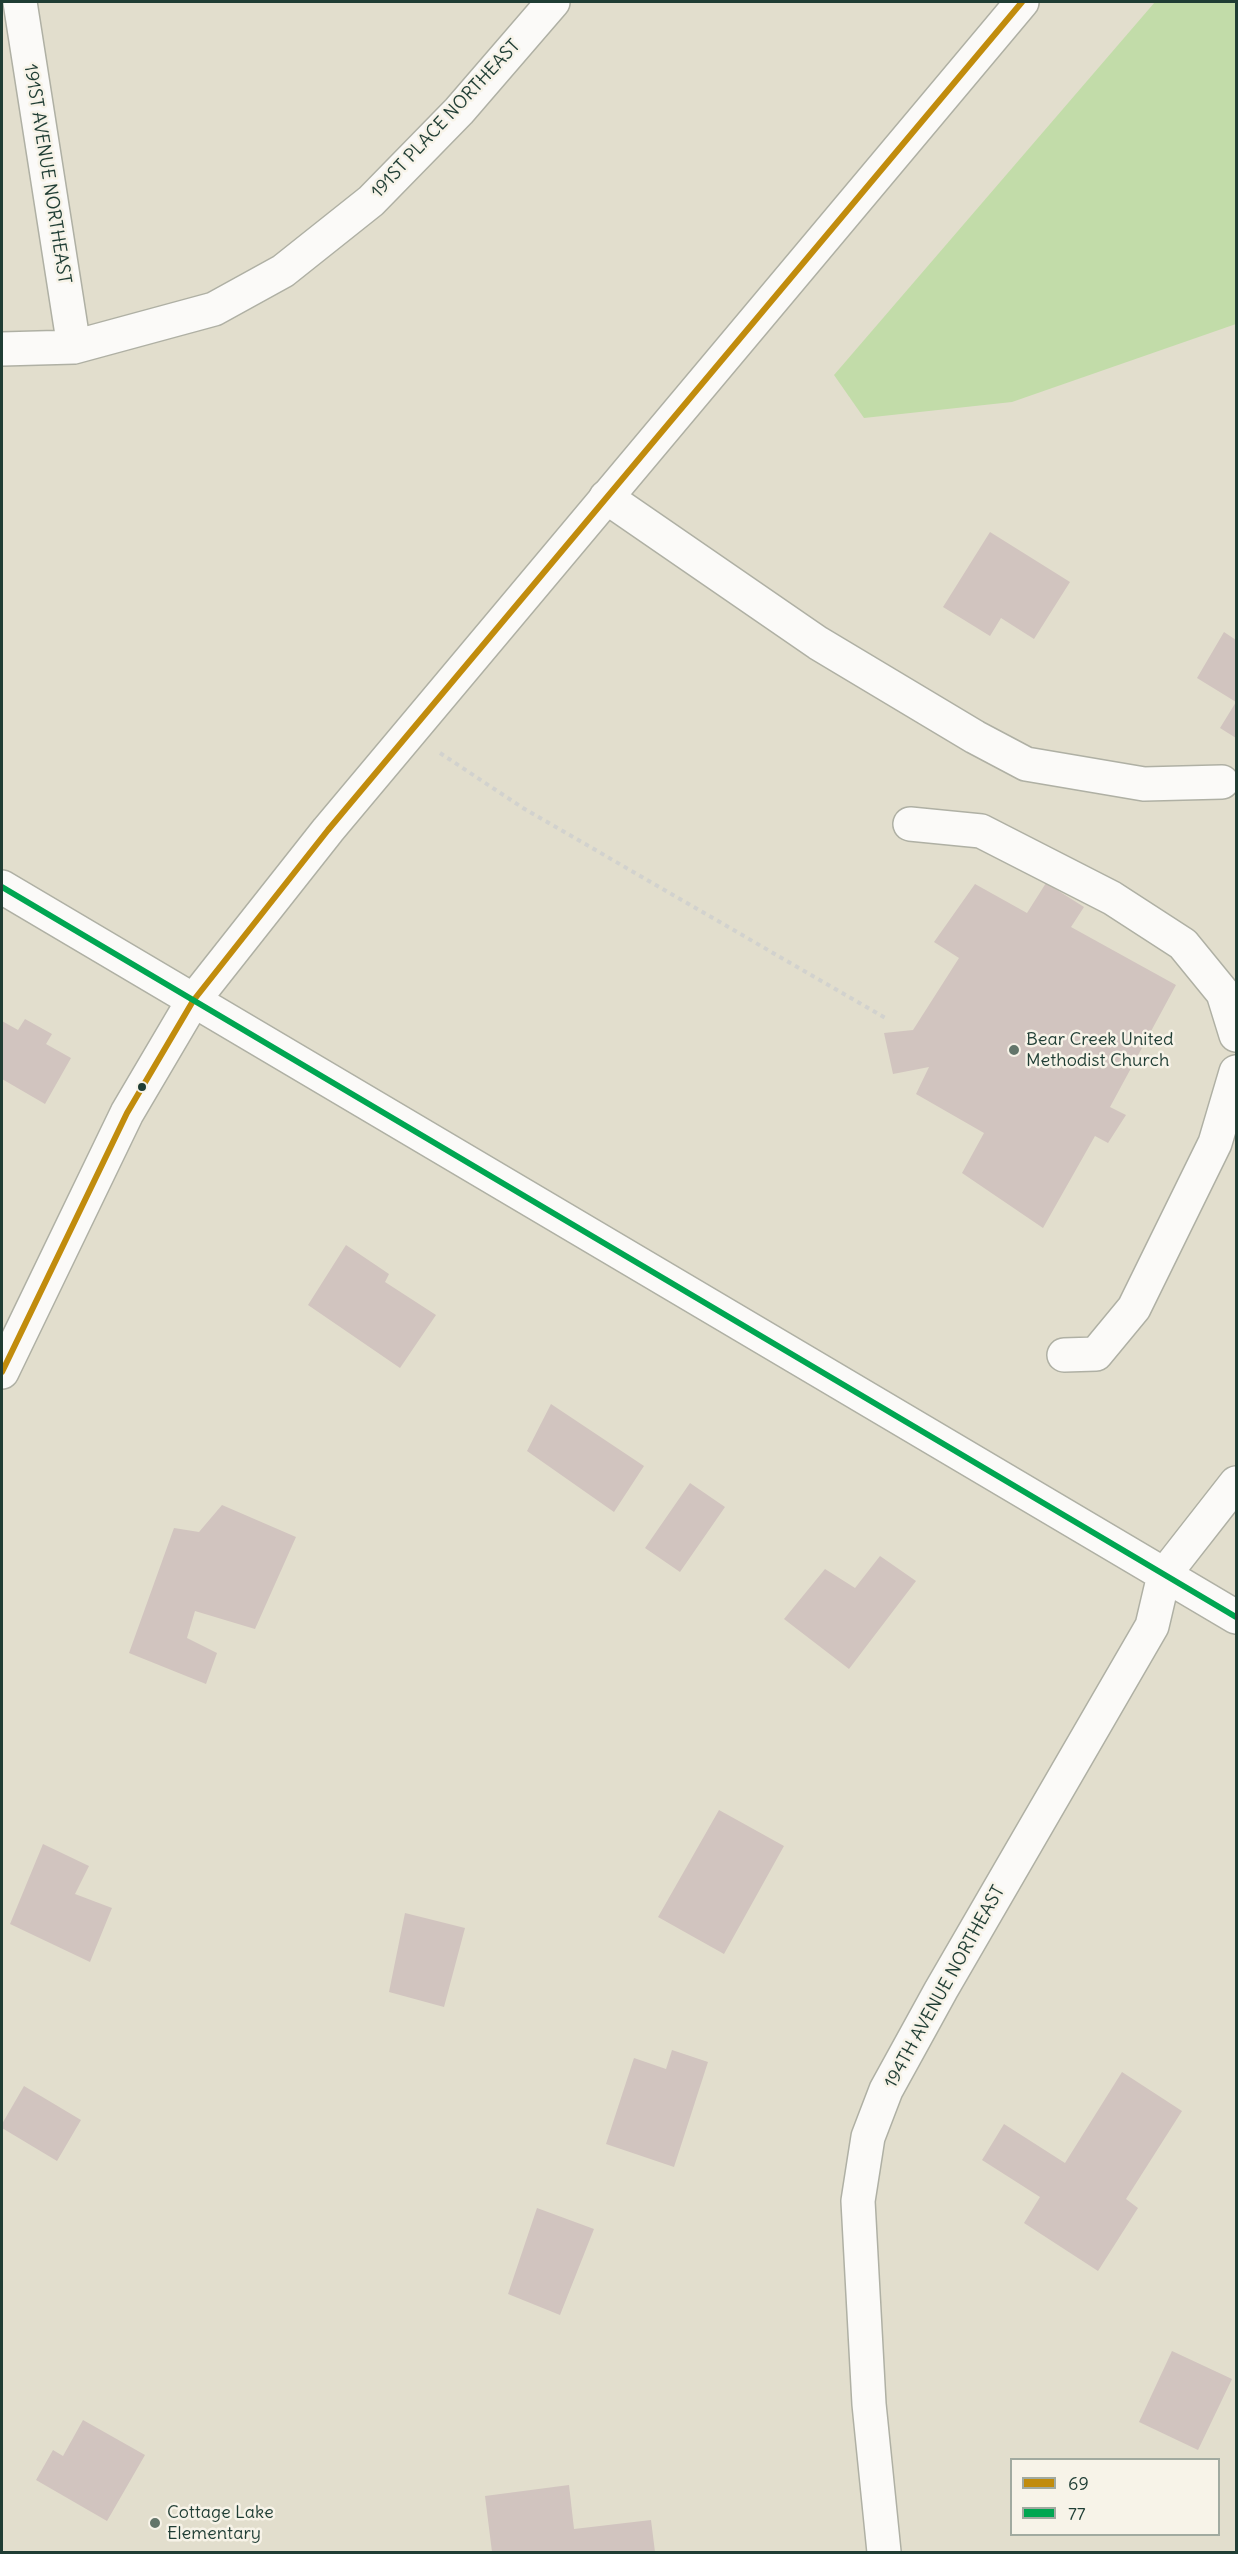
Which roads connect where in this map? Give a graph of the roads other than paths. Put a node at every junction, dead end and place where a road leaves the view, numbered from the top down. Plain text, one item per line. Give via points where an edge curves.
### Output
1 (20, 2) edge
2 (553, 2) edge
3 (1022, 2) edge
4 (74, 347) junction
5 (2, 349) edge
6 (606, 497) junction
7 (1222, 782) dead end
8 (910, 824) dead end
9 (2, 887) edge
10 (193, 1001) junction
11 (1236, 1035) edge
12 (1236, 1071) edge
13 (1064, 1355) dead end
14 (2, 1372) edge
15 (1236, 1483) edge
16 (1164, 1575) junction
17 (1236, 1617) edge
18 (885, 2553) edge

1 - 4 street, 191ST AVENUE NORTHEAST
2 - 4 street, 191ST PLACE NORTHEAST via 459,111 371,201 283,271 214,309
3 - 6 street
4 - 5 street, 191ST PLACE NORTHEAST
6 - 7 street via 818,643 1026,764 1144,784
6 - 10 street via 328,830
8 - 11 street via 981,831 1112,898 1184,945 1223,993
9 - 10 street
10 - 14 street via 127,1113
10 - 16 street
12 - 13 street via 1215,1143 1134,1308 1096,1354
15 - 16 street, 194TH AVENUE NORTHEAST
16 - 17 street
16 - 18 street, 194TH AVENUE NORTHEAST via 1152,1626 941,1990 886,2090 868,2137 858,2201 869,2404

